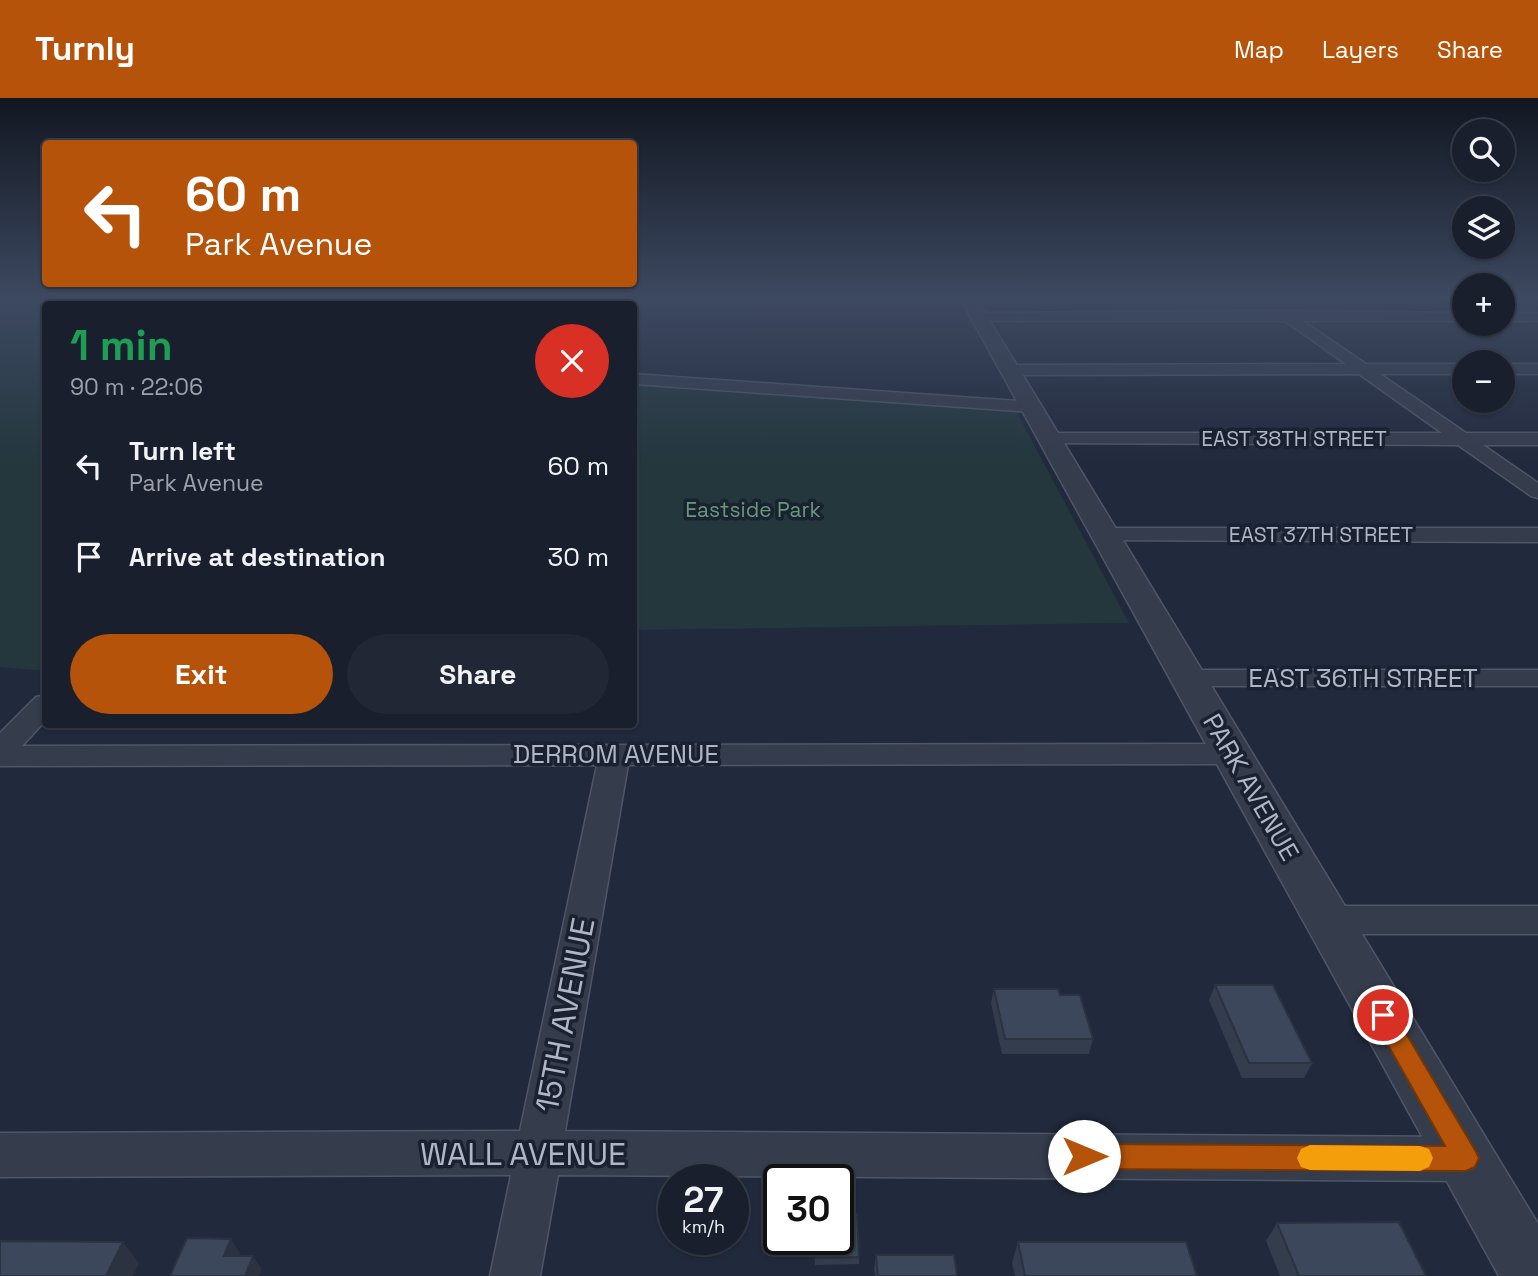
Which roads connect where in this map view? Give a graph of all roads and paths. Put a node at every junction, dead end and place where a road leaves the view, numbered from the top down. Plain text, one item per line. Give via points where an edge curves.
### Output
1 (999, 353) edge
2 (1339, 353) edge
3 (1361, 369) junction
4 (1452, 369) edge
5 (1515, 369) edge
6 (1538, 369) edge
7 (1009, 370) junction
8 (637, 379) edge
9 (1031, 407) junction
10 (1049, 439) junction
11 (1461, 439) junction
12 (1538, 439) edge
13 (1538, 492) edge
14 (1104, 535) junction
15 (1538, 535) edge
16 (1188, 678) junction
17 (1538, 678) edge
18 (42, 707) edge
19 (0, 753) edge
20 (615, 754) junction
21 (1231, 754) junction
22 (1327, 920) junction
23 (1538, 920) edge
24 (539, 1153) junction
25 (0, 1154) edge
26 (1466, 1158) junction
27 (515, 1276) edge
28 (1534, 1276) edge

1 - 7 street, PARK AVENUE
2 - 3 street
3 - 4 street
3 - 7 street
3 - 11 street
5 - 6 street
7 - 9 street, PARK AVENUE
8 - 9 street
9 - 10 street, PARK AVENUE
10 - 11 street, EAST 38TH STREET
10 - 14 street, PARK AVENUE
11 - 12 street, EAST 38TH STREET
11 - 13 street
14 - 15 street, EAST 37TH STREET
14 - 16 street, PARK AVENUE
16 - 17 street, EAST 36TH STREET
16 - 21 street, PARK AVENUE
18 - 19 street
19 - 20 street, DERROM AVENUE
20 - 21 street, DERROM AVENUE
20 - 24 street, 15TH AVENUE
21 - 22 street, PARK AVENUE
22 - 23 street
22 - 26 street, PARK AVENUE
24 - 25 street, WALL AVENUE
24 - 26 street, WALL AVENUE
24 - 27 street, 15TH AVENUE
26 - 28 street, PARK AVENUE

